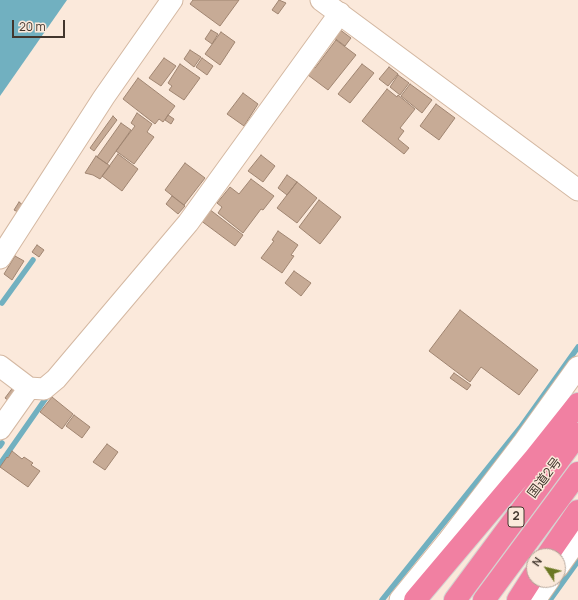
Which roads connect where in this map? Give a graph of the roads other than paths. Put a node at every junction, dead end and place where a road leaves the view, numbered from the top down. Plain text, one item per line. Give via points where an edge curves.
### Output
1 (172, 0) edge
2 (321, 0) edge
3 (337, 18) junction
4 (578, 190) edge
5 (0, 258) edge
6 (0, 366) edge
7 (578, 367) edge
8 (29, 388) junction
9 (578, 404) edge
10 (0, 429) edge
11 (578, 434) edge
12 (578, 473) edge
13 (578, 511) edge
14 (578, 539) edge
15 (553, 548) edge
16 (566, 556) edge
17 (526, 588) edge
18 (543, 588) edge
19 (400, 600) edge
20 (415, 600) edge
21 (455, 600) edge
22 (484, 600) edge
23 (518, 600) edge
24 (535, 600) edge

1 - 5 street via 104,97
2 - 3 street
3 - 4 street
3 - 8 street via 188,223 56,379 44,389
6 - 8 street
7 - 19 street via 520,448
8 - 10 street
9 - 20 highway
11 - 21 highway, 国道2号 / 2
12 - 22 highway, 国道2号 / 2
13 - 15 highway
14 - 16 street
17 - 23 highway
18 - 24 street

